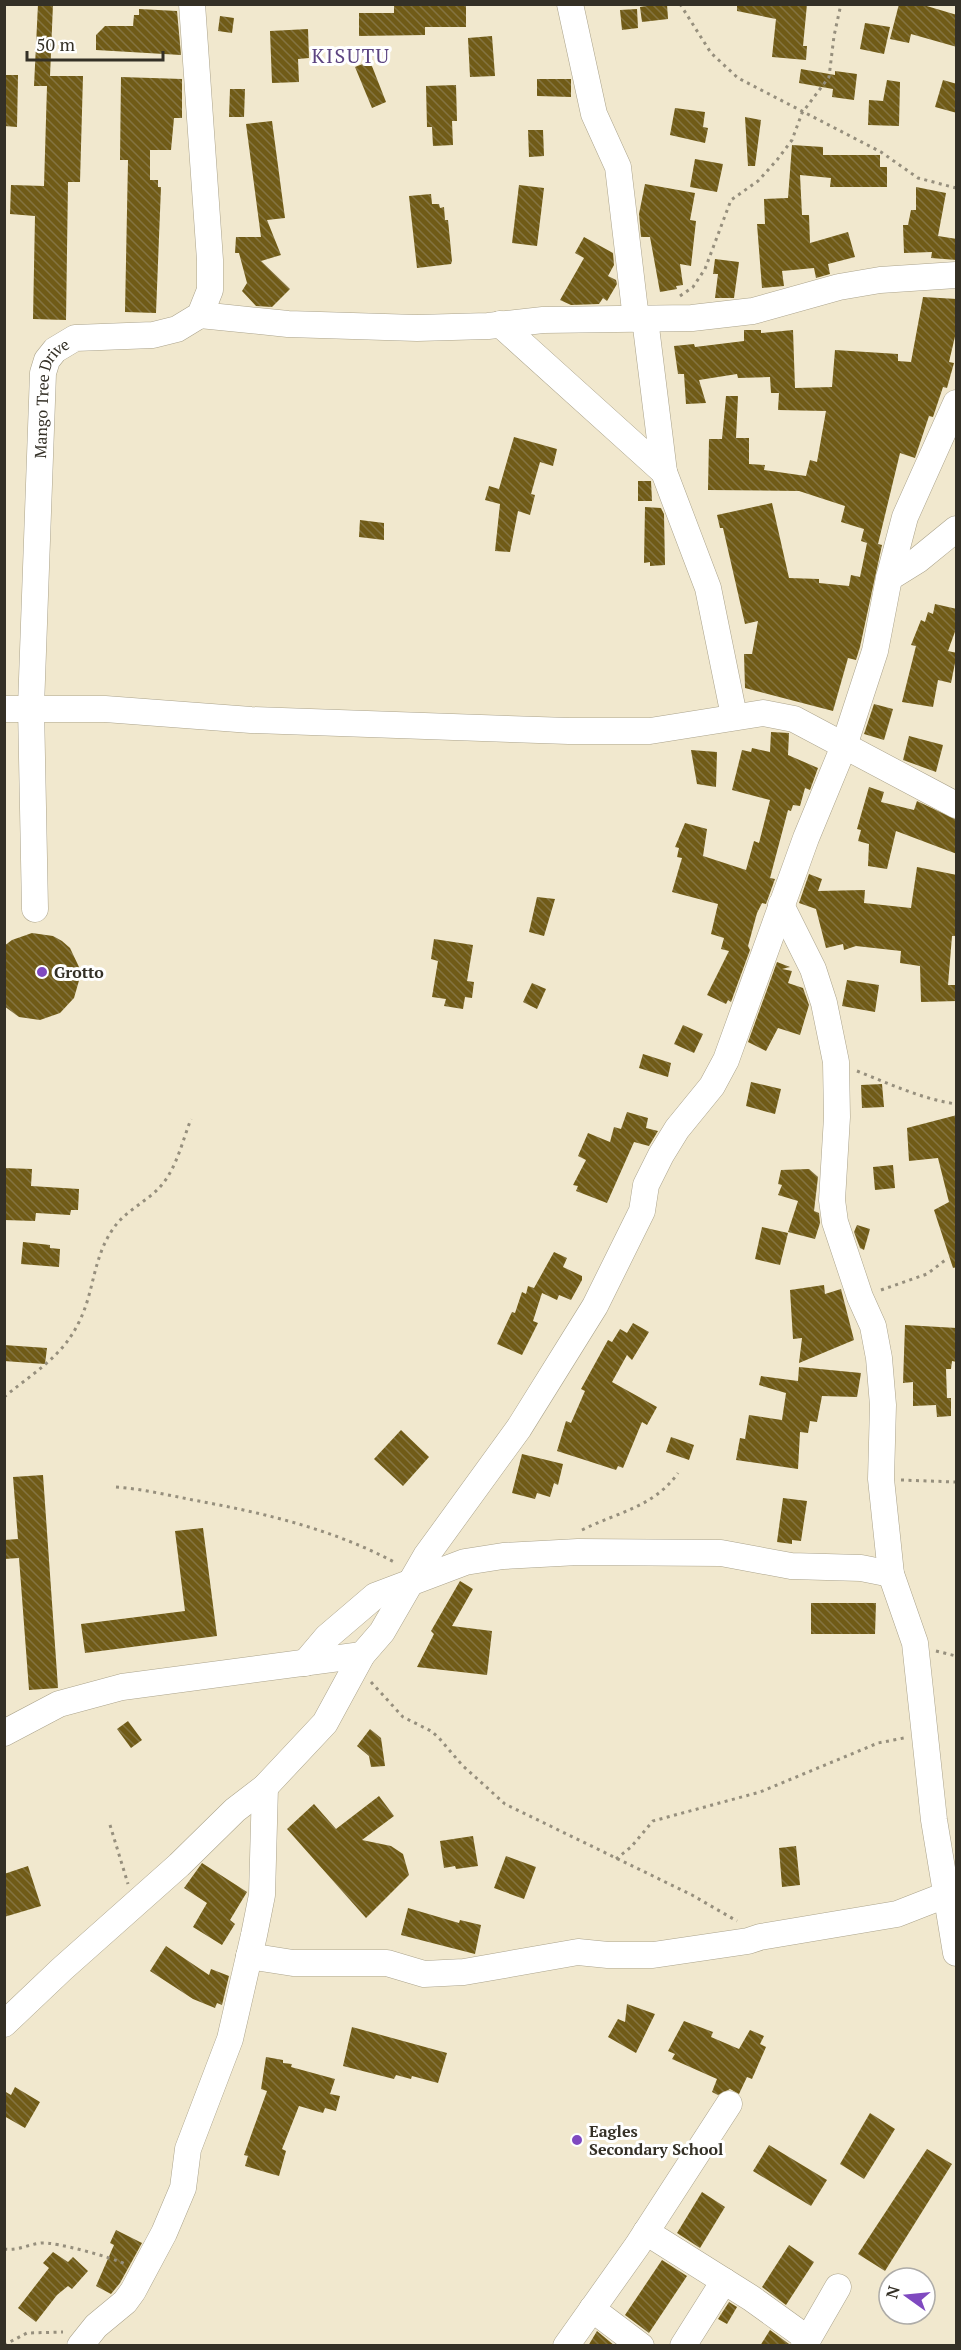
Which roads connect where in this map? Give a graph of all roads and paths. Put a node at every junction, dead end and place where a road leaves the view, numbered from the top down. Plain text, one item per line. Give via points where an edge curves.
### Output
1 (192, 4) edge
2 (570, 4) edge
3 (680, 4) edge
4 (842, 4) edge
5 (802, 113) junction
6 (957, 188) edge
7 (957, 275) edge
8 (200, 315) junction
9 (645, 319) junction
10 (500, 324) junction
11 (957, 403) edge
12 (664, 472) junction
13 (957, 529) edge
14 (889, 578) junction
15 (30, 707) junction
16 (4, 709) edge
17 (734, 716) junction
18 (844, 746) junction
19 (957, 805) edge
20 (781, 905) junction
21 (35, 909) dead end
22 (836, 1062) junction
23 (957, 1104) edge
24 (191, 1119) dead end
25 (948, 1258) dead end
26 (860, 1297) junction
27 (4, 1397) edge
28 (678, 1473) dead end
29 (881, 1479) junction
30 (957, 1482) edge
31 (116, 1487) dead end
32 (579, 1532) dead end
33 (891, 1574) junction
34 (413, 1577) junction
35 (359, 1660) junction
36 (305, 1663) junction
37 (4, 1733) edge
38 (926, 1735) junction
39 (265, 1786) junction
40 (110, 1825) dead end
41 (616, 1859) junction
42 (951, 1893) edge
43 (135, 1905) junction
44 (744, 1924) dead end
45 (957, 1953) edge
46 (249, 1956) junction
47 (4, 2024) edge
48 (729, 2104) dead end
49 (646, 2232) junction
50 (4, 2248) edge
51 (143, 2273) junction
52 (724, 2281) junction
53 (838, 2287) dead end
54 (592, 2309) junction
55 (96, 2326) junction
56 (806, 2342) edge
57 (4, 2345) edge
58 (80, 2346) edge
59 (566, 2346) edge
60 (641, 2346) edge
61 (683, 2346) edge

1 - 8 street via 210,260 210,290
2 - 9 street via 594,114 618,167
3 - 5 path via 702,42 724,68
4 - 5 path via 829,77
5 - 6 path via 881,152 918,178
5 - 9 path via 792,140 777,160 758,181 731,200 698,281
7 - 9 street via 839,287 753,311
8 - 10 street via 288,324 417,328
8 - 15 street, Mango Tree Drive via 177,329 153,335 75,338 47,360 43,373
9 - 10 street
9 - 12 street
10 - 12 street
11 - 14 street via 905,517
12 - 17 street via 708,588
13 - 14 street
14 - 18 street via 875,651
15 - 16 street
15 - 17 street via 318,723 569,731 650,731
15 - 21 street, Mango Tree Drive
17 - 18 street via 763,713 794,719
18 - 19 street
18 - 20 street
20 - 22 street via 813,969
20 - 34 street via 726,1060 712,1086 676,1129 661,1155 646,1185 642,1211 595,1306 519,1428
22 - 23 path via 894,1083 914,1095
22 - 26 street via 832,1200 835,1222
24 - 27 path via 170,1174 111,1231 96,1261 84,1310 68,1340 48,1365
25 - 26 path via 927,1274
26 - 29 street via 873,1326 879,1358 883,1405
28 - 32 path via 643,1505
29 - 30 path
29 - 33 street
31 - 34 path via 220,1505 313,1528 352,1540
33 - 34 street via 861,1568 756,1561 721,1553 598,1551 503,1556
33 - 38 street via 915,1643
34 - 35 street via 382,1632
34 - 36 street via 354,1611
35 - 36 street
35 - 39 street via 325,1723
35 - 41 path via 403,1717 431,1731 490,1793
36 - 37 street via 122,1687 59,1704
38 - 41 path via 878,1743 760,1791 653,1821
38 - 42 street via 934,1820
39 - 43 street
39 - 46 street via 262,1895
40 - 43 path
41 - 44 path
42 - 45 street
42 - 46 street via 897,1914 748,1941 653,1955 578,1952 464,1972 424,1974 387,1963 293,1963
43 - 47 street
46 - 51 street via 230,2039 188,2149 183,2188
48 - 49 street
49 - 52 street
49 - 54 street
50 - 51 path via 48,2243 108,2257
51 - 55 street via 125,2302
52 - 56 street
52 - 61 street
53 - 56 street
54 - 59 street
54 - 60 street
55 - 57 path via 71,2332 27,2333
55 - 58 street

